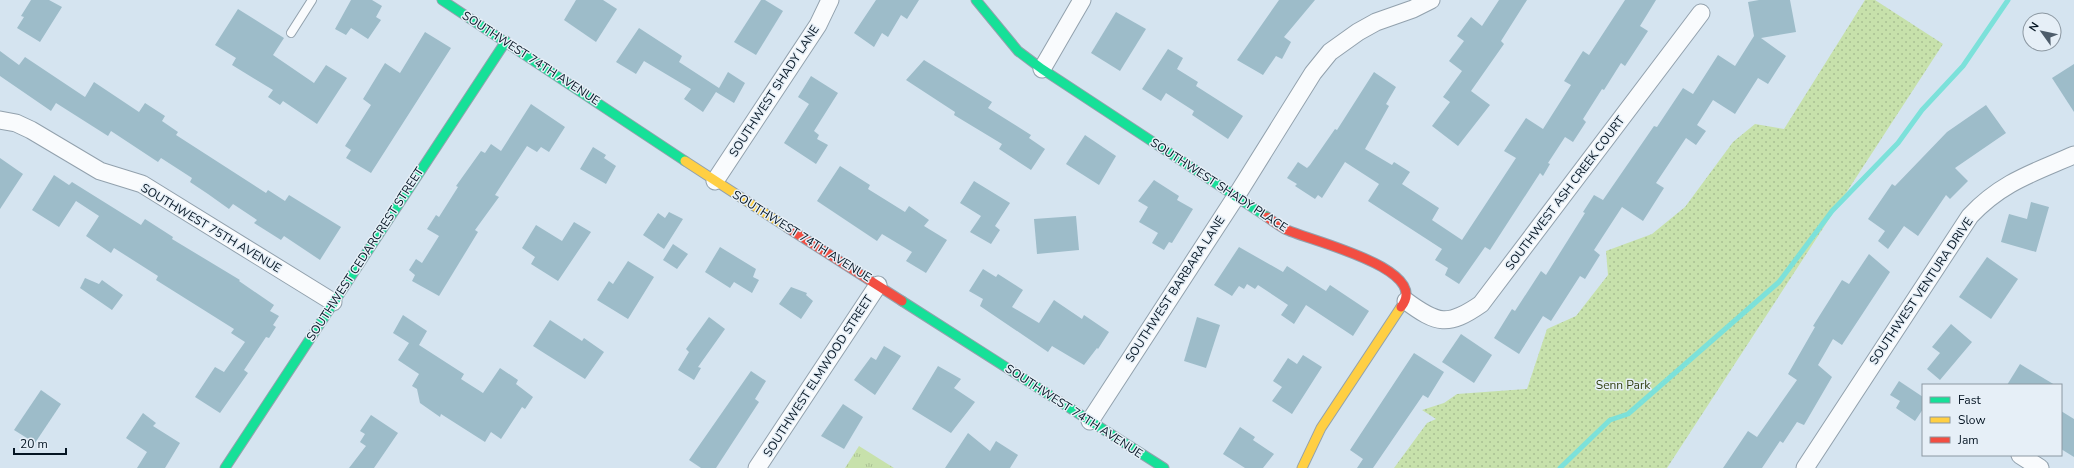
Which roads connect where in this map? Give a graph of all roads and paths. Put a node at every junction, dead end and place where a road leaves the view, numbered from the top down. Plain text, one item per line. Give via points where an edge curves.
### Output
1 (312, 0) edge
2 (442, 0) edge
3 (830, 0) edge
4 (976, 0) edge
5 (1082, 0) edge
6 (1431, 0) edge
7 (1700, 12) dead end
8 (290, 33) dead end
9 (506, 41) junction
10 (1042, 69) junction
11 (0, 120) edge
12 (2074, 155) edge
13 (715, 181) junction
14 (1235, 198) junction
15 (878, 285) junction
16 (1406, 301) junction
17 (333, 302) junction
18 (1090, 421) junction
19 (2022, 456) edge
20 (225, 468) edge
21 (757, 468) edge
22 (1164, 468) edge
23 (1302, 468) edge
24 (1805, 468) edge
25 (2040, 468) edge

1 - 8 lane
2 - 9 street, SOUTHWEST 74TH AVENUE
3 - 13 street, SOUTHWEST SHADY LANE via 818,25
4 - 10 street, SOUTHWEST SHADY PLACE via 1018,51
5 - 10 street
6 - 14 street, SOUTHWEST BARBARA LANE via 1376,22 1330,52
7 - 16 street, SOUTHWEST ASH CREEK COURT via 1482,304 1467,314 1438,320 1428,317
9 - 13 street, SOUTHWEST 74TH AVENUE
9 - 17 street, SOUTHWEST CEDARCREST STREET
10 - 14 street, SOUTHWEST SHADY PLACE
11 - 17 street, SOUTHWEST 75TH AVENUE via 16,123 31,130 100,171 142,184
12 - 24 street, SOUTHWEST VENTURA DRIVE via 2000,189 1970,216
13 - 15 street, SOUTHWEST 74TH AVENUE
14 - 16 street, SOUTHWEST SHADY PLACE via 1286,229 1372,260 1402,281 1407,288
14 - 18 street, SOUTHWEST BARBARA LANE
15 - 18 street, SOUTHWEST 74TH AVENUE
15 - 21 street, SOUTHWEST ELMWOOD STREET
16 - 23 street via 1321,428
17 - 20 street, SOUTHWEST CEDARCREST STREET
18 - 22 street, SOUTHWEST 74TH AVENUE
19 - 25 street

